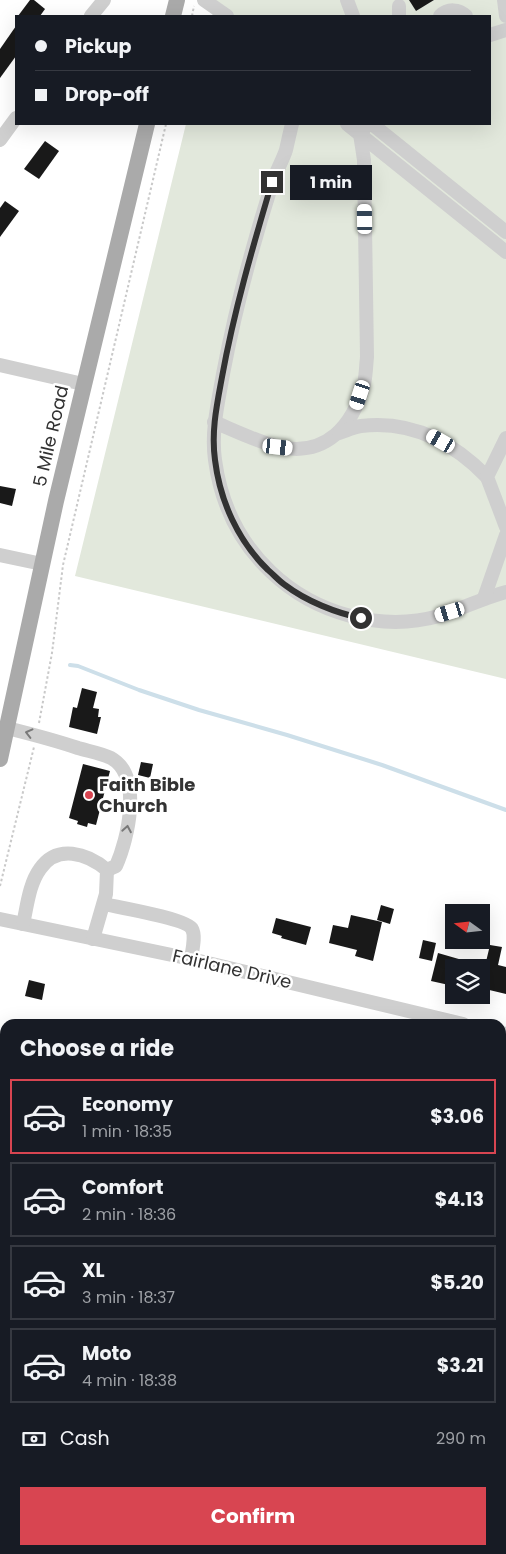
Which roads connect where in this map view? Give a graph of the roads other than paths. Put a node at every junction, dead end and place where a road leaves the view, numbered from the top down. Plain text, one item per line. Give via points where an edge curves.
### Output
1 (104, 0) edge
2 (177, 0) edge
3 (204, 0) edge
4 (504, 0) edge
5 (92, 15) edge
6 (173, 15) edge
7 (226, 15) edge
8 (441, 15) edge
9 (465, 15) edge
10 (506, 16) edge
11 (506, 30) edge
12 (491, 35) edge
13 (15, 119) edge
14 (147, 125) edge
15 (292, 125) edge
16 (354, 125) edge
17 (367, 127) edge
18 (0, 140) edge
19 (421, 164) junction
20 (412, 176) junction
21 (474, 206) junction
22 (464, 219) junction
23 (506, 232) edge
24 (506, 252) edge
25 (0, 365) edge
26 (83, 384) junction
27 (214, 422) junction
28 (339, 433) junction
29 (506, 438) edge
30 (487, 477) junction
31 (506, 528) edge
32 (506, 535) edge
33 (0, 555) edge
34 (42, 564) junction
35 (506, 592) edge
36 (484, 598) junction
37 (7, 728) junction
38 (0, 756) edge
39 (107, 870) junction
40 (104, 904) junction
41 (0, 919) edge
42 (23, 924) junction
43 (93, 939) junction
44 (190, 959) junction
45 (442, 1019) edge

1 - 5 street
2 - 6 main road
3 - 7 street
4 - 10 street
8 - 9 street via 450,10 458,10
11 - 12 street
13 - 18 street
14 - 26 main road, 5 Mile Road
15 - 27 street via 248,262
16 - 17 street
17 - 19 street
17 - 20 street
17 - 28 street via 364,160 367,357 364,383 356,407
19 - 20 street
19 - 21 street
20 - 22 street
21 - 22 street
21 - 23 street
22 - 24 street
25 - 26 street
26 - 34 main road, 5 Mile Road
27 - 28 street via 278,447 301,449 322,444
27 - 36 street via 215,460 224,504 257,559 285,586 344,615 378,621 413,622
28 - 30 street via 359,426 381,426 431,435 473,462
29 - 30 street
30 - 31 street
32 - 36 street
33 - 34 street
34 - 37 main road, 5 Mile Road
35 - 36 street
37 - 38 main road, 5 Mile Road
39 -> 37 street via 116,866 127,832 130,809 130,789 120,766 111,759
39 - 40 street
39 - 42 street via 97,861 76,854 54,855 40,869
40 - 43 street
40 - 44 street via 189,925 194,936
41 - 42 street, Fairlane Drive
42 - 43 street, Fairlane Drive
43 - 44 street, Fairlane Drive
44 - 45 street, Fairlane Drive

